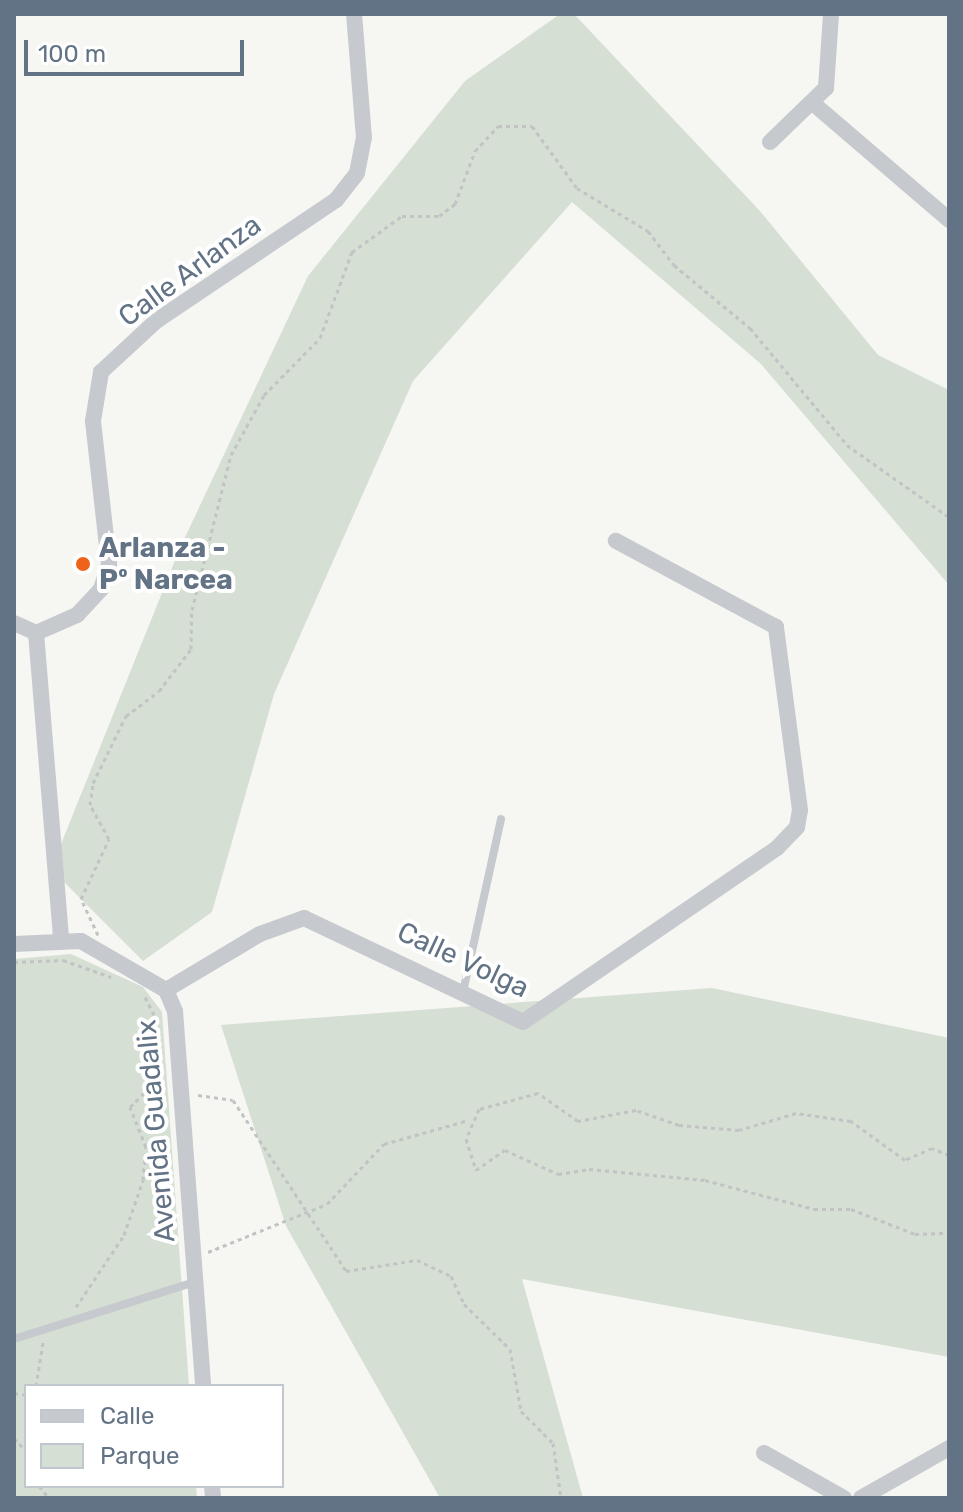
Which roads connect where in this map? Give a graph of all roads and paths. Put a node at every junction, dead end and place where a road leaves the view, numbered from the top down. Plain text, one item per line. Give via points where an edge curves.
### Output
1 (354, 14) edge
2 (831, 14) edge
3 (815, 105) junction
4 (770, 142) dead end
5 (949, 220) edge
6 (949, 517) edge
7 (616, 541) dead end
8 (14, 623) edge
9 (36, 633) junction
10 (501, 819) dead end
11 (61, 939) junction
12 (14, 944) edge
13 (93, 947) junction
14 (14, 962) edge
15 (85, 966) junction
16 (122, 982) dead end
17 (166, 990) junction
18 (463, 992) junction
19 (141, 993) dead end
20 (161, 1087) junction
21 (181, 1091) junction
22 (469, 1120) junction
23 (949, 1155) edge
24 (306, 1215) junction
25 (949, 1233) edge
26 (193, 1257) junction
27 (195, 1282) junction
28 (69, 1321) junction
29 (41, 1331) junction
30 (14, 1339) edge
31 (37, 1384) edge
32 (203, 1384) edge
33 (949, 1448) edge
34 (764, 1453) dead end
35 (561, 1498) edge
36 (844, 1498) edge
37 (861, 1498) edge

1 - 9 street, Calle Arlanza via 364,138 357,173 336,200 156,321 101,372 93,421 109,564 101,589 77,615
2 - 3 street via 831,69
3 - 4 street
3 - 5 street
6 - 13 path via 847,445 750,328 684,275 648,231 577,188 532,126 498,126 475,151 455,204 439,216 402,216 352,252 320,338 264,395 231,455 192,610 191,649 159,691 126,716 93,783 90,805 109,839 81,899 100,930
7 - 18 street, Calle Volga via 776,627 785,657 797,827 523,1022
8 - 9 street
9 - 11 street
10 - 18 lane
11 - 12 street, Avenida Guadalix
11 - 13 street, Avenida Guadalix
13 - 15 path
13 - 17 street, Avenida Guadalix
14 - 15 path
15 - 16 path
17 - 18 street, Calle Volga via 260,934 304,918
17 - 21 street, Avenida Guadalix
19 - 20 path via 156,1019
20 - 21 path
20 - 28 path via 151,1086 130,1107 146,1147 143,1180 124,1235 91,1276
21 - 24 path via 233,1100
21 - 26 street, Avenida Guadalix
22 - 23 path via 479,1109 538,1093 578,1121 636,1110 679,1125 739,1130 796,1113 851,1121 905,1160 932,1148
22 - 24 path via 384,1144
22 - 25 path via 468,1161 476,1170 505,1150 558,1174 589,1169 705,1180 814,1209 851,1209 915,1234
24 - 26 path
24 - 35 path via 346,1271 417,1260 451,1276 464,1304 510,1349 521,1411 553,1443
26 - 27 street, Avenida Guadalix
27 - 28 lane
27 - 32 street, Avenida Guadalix
28 - 29 lane
29 - 30 lane
29 - 31 path via 45,1357
33 - 37 street
34 - 36 street

